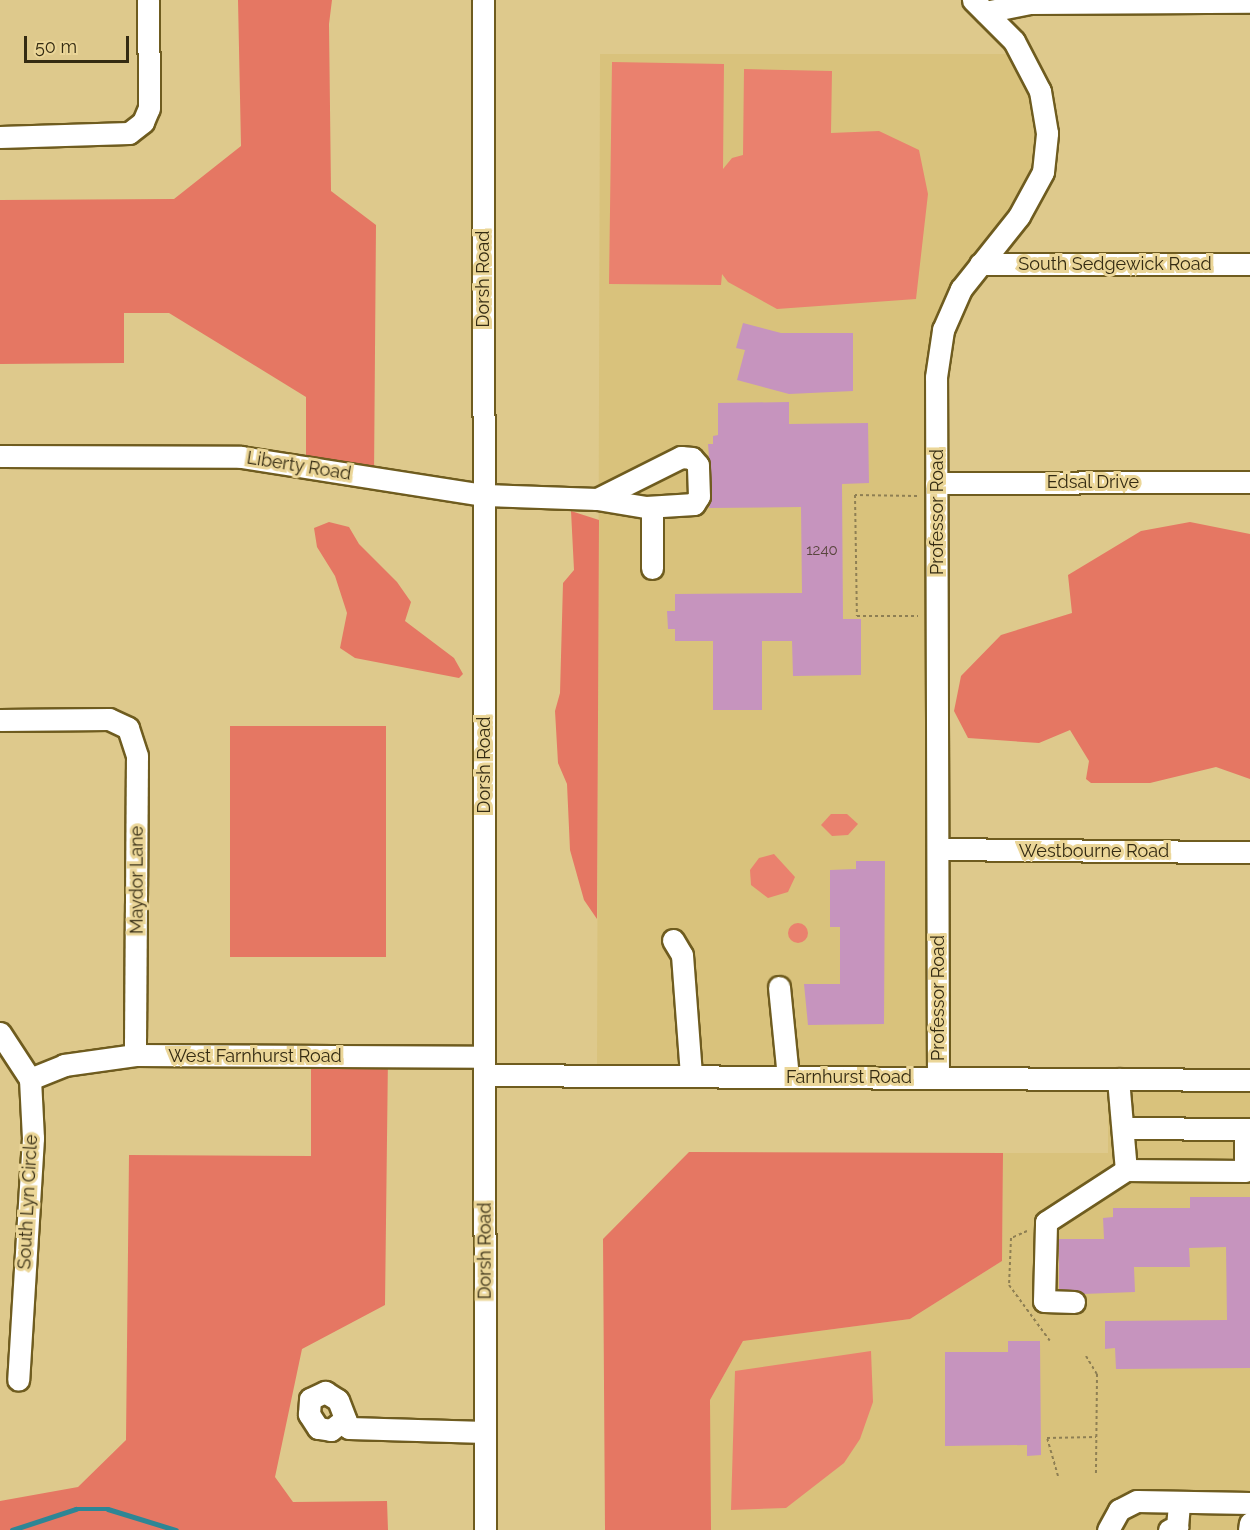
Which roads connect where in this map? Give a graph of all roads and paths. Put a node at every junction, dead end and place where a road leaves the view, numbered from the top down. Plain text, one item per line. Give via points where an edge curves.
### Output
1 (148, 0) edge
2 (483, 0) edge
3 (1250, 2) edge
4 (979, 6) edge
5 (0, 137) edge
6 (980, 264) junction
7 (1250, 264) edge
8 (0, 456) edge
9 (1250, 482) edge
10 (936, 483) junction
11 (484, 495) junction
12 (917, 496) dead end
13 (597, 499) junction
14 (652, 507) junction
15 (652, 568) dead end
16 (918, 616) dead end
17 (0, 720) edge
18 (938, 849) junction
19 (1250, 852) edge
20 (673, 940) dead end
21 (779, 987) dead end
22 (0, 1033) edge
23 (135, 1055) junction
24 (484, 1066) junction
25 (691, 1076) junction
26 (788, 1077) junction
27 (938, 1078) junction
28 (30, 1079) junction
29 (1118, 1079) junction
30 (1250, 1080) edge
31 (1125, 1128) junction
32 (1247, 1129) edge
33 (1126, 1170) junction
34 (1046, 1222) junction
35 (1074, 1302) dead end
36 (1050, 1341) dead end
37 (1086, 1356) dead end
38 (18, 1380) dead end
39 (345, 1419) dead end
40 (485, 1431) junction
41 (1096, 1437) junction
42 (1058, 1476) dead end
43 (1096, 1476) dead end
44 (1179, 1502) junction
45 (1250, 1503) edge
46 (1250, 1523) edge
47 (485, 1530) edge
48 (1108, 1530) edge
49 (1169, 1530) edge
50 (1249, 1530) edge

1 - 5 street via 150,108 143,122 129,133
2 - 11 street, Dorsh Road
3 - 4 street
4 - 6 street, Professor Road via 1014,41 1040,91 1047,133 1043,172 1019,216
6 - 7 street, South Sedgewick Road
6 - 10 street, Professor Road via 961,289 943,330 936,376
8 - 11 street, Liberty Road via 241,457
9 - 10 street, Edsal Drive
10 - 18 street, Professor Road
11 - 13 street, Liberty Road
11 - 24 street, Dorsh Road
12 - 16 path via 855,495 857,616
13 - 14 street, Liberty Road
13 - 14 street, Liberty Road via 681,457 696,461 699,496 694,504
14 - 15 street
17 - 23 street, Maydor Lane via 109,719 128,728 137,756
18 - 19 street, Westbourne Road
18 - 27 street, Professor Road
20 - 25 street via 682,955
21 - 26 street
22 - 28 street
23 - 24 street, West Farnhurst Road
23 - 28 street, West Farnhurst Road via 64,1065
24 - 25 street, Farnhurst Road
24 - 40 street, Dorsh Road
25 - 26 street, Farnhurst Road
26 - 27 street, Farnhurst Road
27 - 29 street, Farnhurst Road
28 - 38 street, South Lyn Circle via 33,1138
29 - 30 street, Farnhurst Road
29 - 31 street via 1119,1112
31 - 32 street
31 - 33 street
32 - 33 street via 1245,1171
33 - 34 street
34 - 35 street via 1044,1301
34 - 36 path via 1011,1238 1009,1285
37 - 41 path via 1097,1374
39 - 40 street via 349,1428
40 - 47 street, Dorsh Road
41 - 42 path via 1047,1438
41 - 43 path
44 - 45 street
44 - 48 street via 1128,1504 1113,1516
44 - 49 street via 1178,1527
46 - 50 street

